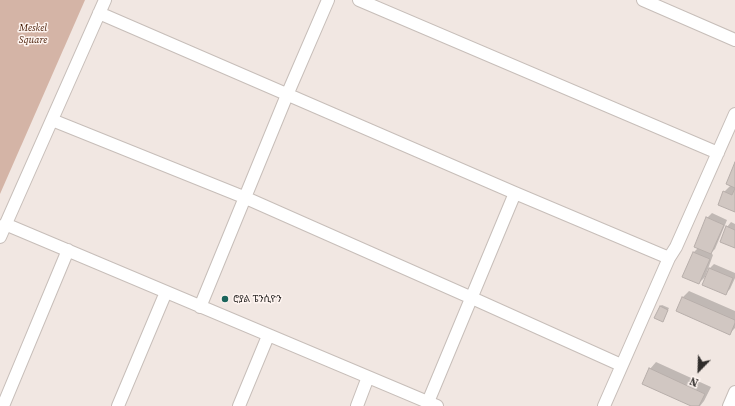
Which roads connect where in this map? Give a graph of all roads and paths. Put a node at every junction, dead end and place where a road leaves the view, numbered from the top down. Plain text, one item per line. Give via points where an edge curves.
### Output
1 (105, 0) edge
2 (328, 0) edge
3 (359, 0) edge
4 (643, 0) edge
5 (99, 13) junction
6 (735, 40) edge
7 (287, 95) junction
8 (735, 114) edge
9 (52, 120) junction
10 (718, 153) junction
11 (515, 193) junction
12 (246, 198) junction
13 (6, 224) junction
14 (0, 237) edge
15 (68, 250) junction
16 (669, 258) junction
17 (166, 292) junction
18 (472, 298) junction
19 (200, 307) junction
20 (268, 336) junction
21 (621, 365) junction
22 (368, 377) junction
23 (735, 392) edge
24 (432, 404) edge
25 (3, 406) edge
26 (118, 406) edge
27 (239, 406) edge
28 (357, 406) edge
29 (604, 406) edge
30 (729, 406) edge

1 - 5 street
2 - 7 street
3 - 10 street
4 - 6 street
5 - 7 street
5 - 9 street
7 - 11 street
7 - 12 street
8 - 10 street
9 - 12 street
9 - 13 street
10 - 16 street via 676,248
11 - 16 street
11 - 18 street
12 - 18 street
12 - 19 street
13 - 14 street
13 - 15 street
15 - 17 street
15 - 25 street
16 - 21 street
17 - 19 street
17 - 26 street
18 - 21 street
18 - 24 street
19 - 20 street
20 - 22 street
20 - 27 street
21 - 29 street
22 - 24 street
22 - 28 street
23 - 30 street

